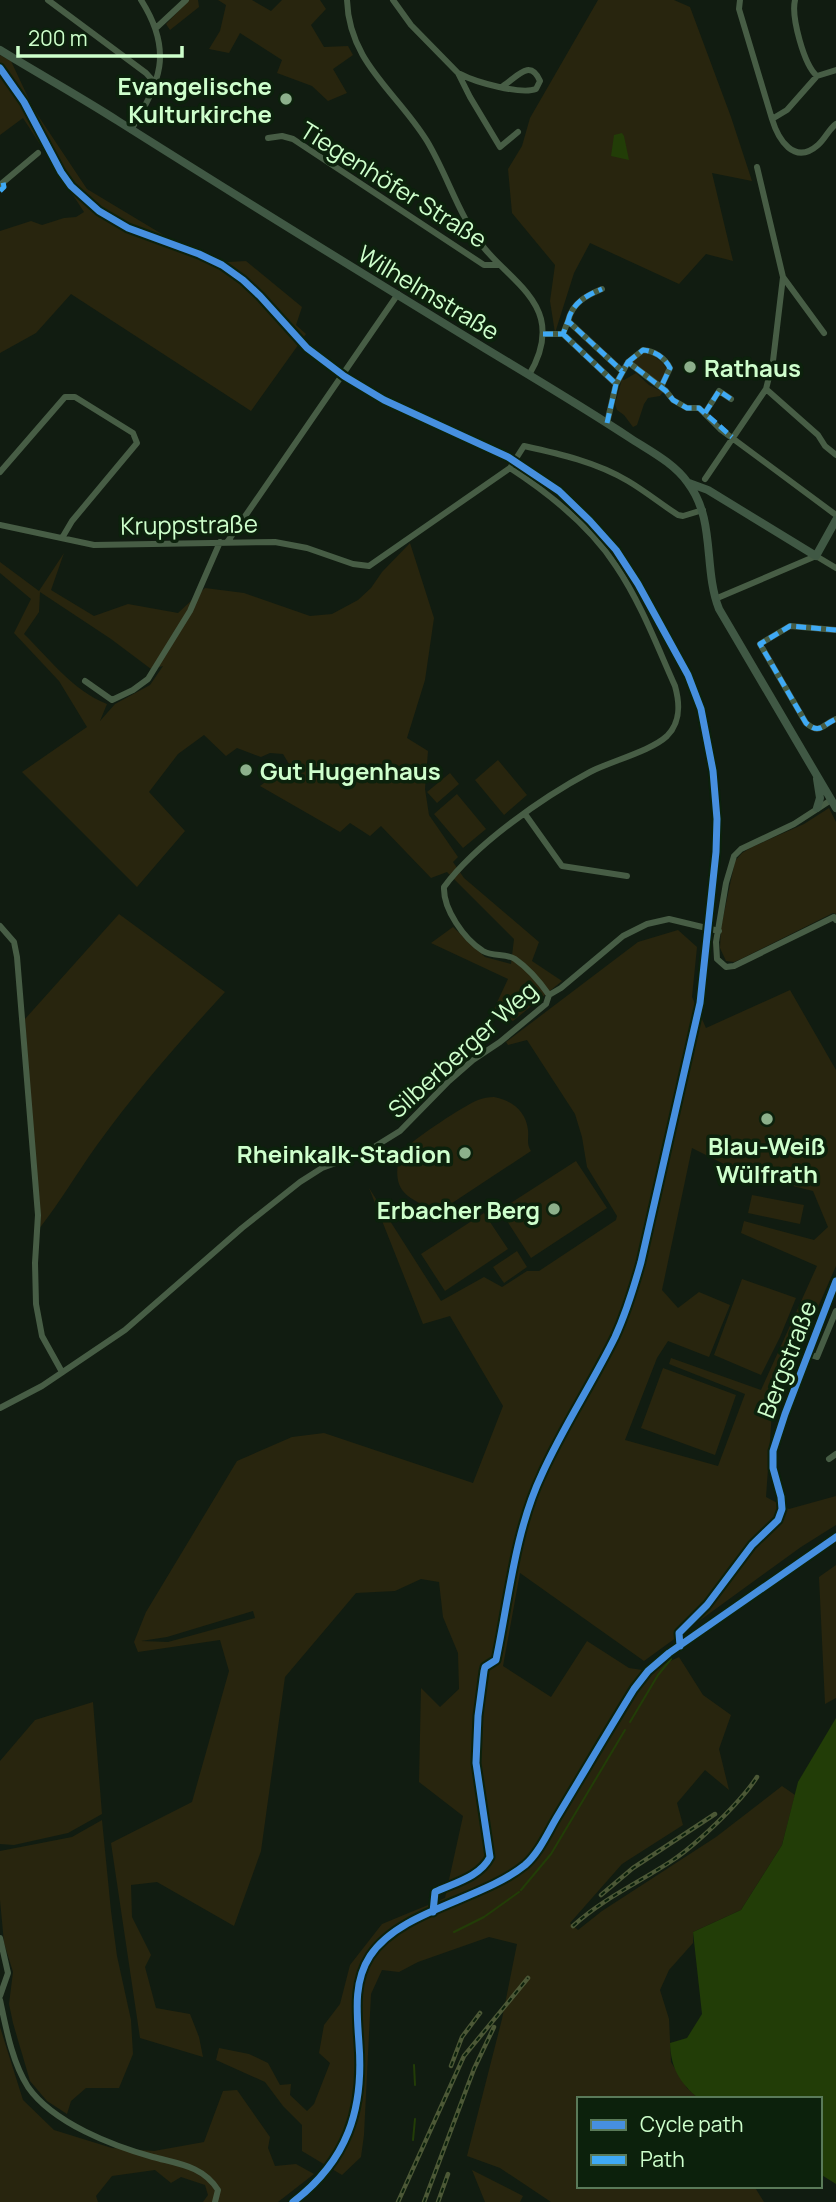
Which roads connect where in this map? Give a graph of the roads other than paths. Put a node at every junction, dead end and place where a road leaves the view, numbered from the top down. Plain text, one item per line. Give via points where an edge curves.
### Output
1 (48, 0) edge
2 (141, 0) edge
3 (186, 0) edge
4 (347, 0) edge
5 (393, 0) edge
6 (740, 0) edge
7 (795, 0) edge
8 (156, 28) junction
9 (0, 50) edge
10 (836, 70) edge
11 (458, 73) junction
12 (817, 76) junction
13 (155, 83) junction
14 (503, 86) junction
15 (772, 118) junction
16 (836, 124) edge
17 (131, 130) junction
18 (518, 132) dead end
19 (268, 138) dead end
20 (38, 153) dead end
21 (757, 167) dead end
22 (0, 185) edge
23 (499, 265) junction
24 (783, 277) junction
25 (602, 289) dead end
26 (398, 294) junction
27 (568, 321) junction
28 (824, 333) dead end
29 (543, 334) junction
30 (563, 334) junction
31 (628, 362) junction
32 (622, 371) junction
33 (529, 375) junction
34 (616, 384) junction
35 (661, 387) junction
36 (766, 389) junction
37 (731, 399) dead end
38 (705, 413) junction
39 (607, 423) junction
40 (732, 437) junction
41 (836, 455) edge
42 (510, 468) junction
43 (0, 472) edge
44 (705, 479) dead end
45 (689, 484) junction
46 (716, 495) junction
47 (702, 507) junction
48 (836, 517) edge
49 (0, 524) edge
50 (62, 538) junction
51 (224, 542) junction
52 (805, 549) junction
53 (816, 556) junction
54 (802, 563) junction
55 (836, 568) edge
56 (715, 599) junction
57 (836, 629) edge
58 (85, 681) dead end
59 (836, 719) edge
60 (817, 776) junction
61 (833, 799) edge
62 (817, 808) junction
63 (524, 814) junction
64 (626, 876) dead end
65 (835, 919) edge
66 (0, 926) edge
67 (719, 931) junction
68 (549, 995) junction
69 (836, 1281) edge
70 (836, 1311) edge
71 (808, 1354) junction
72 (62, 1372) junction
73 (0, 1408) edge
74 (773, 1451) dead end
75 (836, 1454) edge
76 (829, 1459) dead end
77 (836, 1537) edge
78 (0, 1938) edge
79 (0, 1998) edge
80 (215, 2202) edge
81 (293, 2202) edge

1 - 13 street
2 - 8 street
3 - 8 street
4 - 23 street via 365,61 425,138 470,227
5 - 11 street
6 - 15 street
7 - 12 street via 793,13 810,69
8 - 13 street via 161,54
9 - 17 main road, Wilhelmstraße
10 - 12 street
11 - 14 street
11 - 18 street via 500,147
12 - 15 street via 787,110
13 - 17 street
14 - 14 street via 529,92 540,81 530,69
15 - 16 street via 782,143 796,152 816,147
17 - 26 main road, Wilhelmstraße
19 - 23 street, Tiegenhöfer Straße via 293,139 484,265
20 - 22 street
21 - 24 street
23 - 29 street via 533,301
24 - 28 street
24 - 36 street
25 - 27 street via 575,306
26 - 33 main road, Wilhelmstraße
26 - 51 street
27 - 30 street
27 - 32 street
29 - 30 street
29 - 33 street via 542,348
30 - 34 street
31 - 32 street
31 - 35 street
31 - 35 street via 643,350 663,358 670,368
32 - 34 street
33 - 39 main road, Wilhelmstraße
34 - 39 street
35 - 38 street via 673,400
36 - 40 street
36 - 41 street
37 - 38 street via 719,391
38 - 40 street
39 - 45 main road, Wilhelmstraße via 671,465
40 - 44 street
40 - 48 street
42 - 47 street via 524,446 597,465 677,515
42 - 51 street, Kruppstraße via 369,566 289,544
42 - 63 street via 580,523 616,565 680,701 678,718 668,735 589,773
43 - 50 street via 65,397 75,397 133,433 137,443
45 - 46 main road, Wilhelmstraße
45 - 47 main road
46 - 47 main road
46 - 52 main road, Wilhelmstraße
47 - 56 main road
48 - 53 main road
49 - 50 street, Kruppstraße
50 - 51 street, Kruppstraße via 102,545
51 - 58 street via 190,611 148,679 112,700
52 - 53 main road, Wilhelmstraße
52 - 54 street
53 - 54 street
53 - 55 street, Wilhelmstraße
54 - 56 street
56 - 60 main road
57 - 59 street via 790,626 760,644 806,723 819,729
60 - 61 main road
60 - 62 main road
61 - 62 street
62 - 67 street via 734,856
63 - 64 street via 562,866
63 - 68 street via 451,877 443,898 482,951 512,957
65 - 67 street via 726,967 717,959
66 - 72 street via 14,943 17,957 38,1215 36,1304 42,1336
67 - 68 street, Silberberger Weg via 669,919 647,924 623,936
68 - 72 street, Silberberger Weg via 538,1010 449,1081 400,1131 300,1182 125,1330
69 - 71 street, Bergstraße
70 - 71 street, Bergstraße via 817,1357
71 - 74 street, Bergstraße
72 - 73 street, Silberberger Weg
75 - 76 street
77 - 81 street via 648,1671 527,1863 405,1925 370,1955 358,1988 359,2091 352,2125 321,2178
78 - 79 street via 8,1973
79 - 80 street via 10,2042 36,2097 80,2128 199,2170 218,2190

